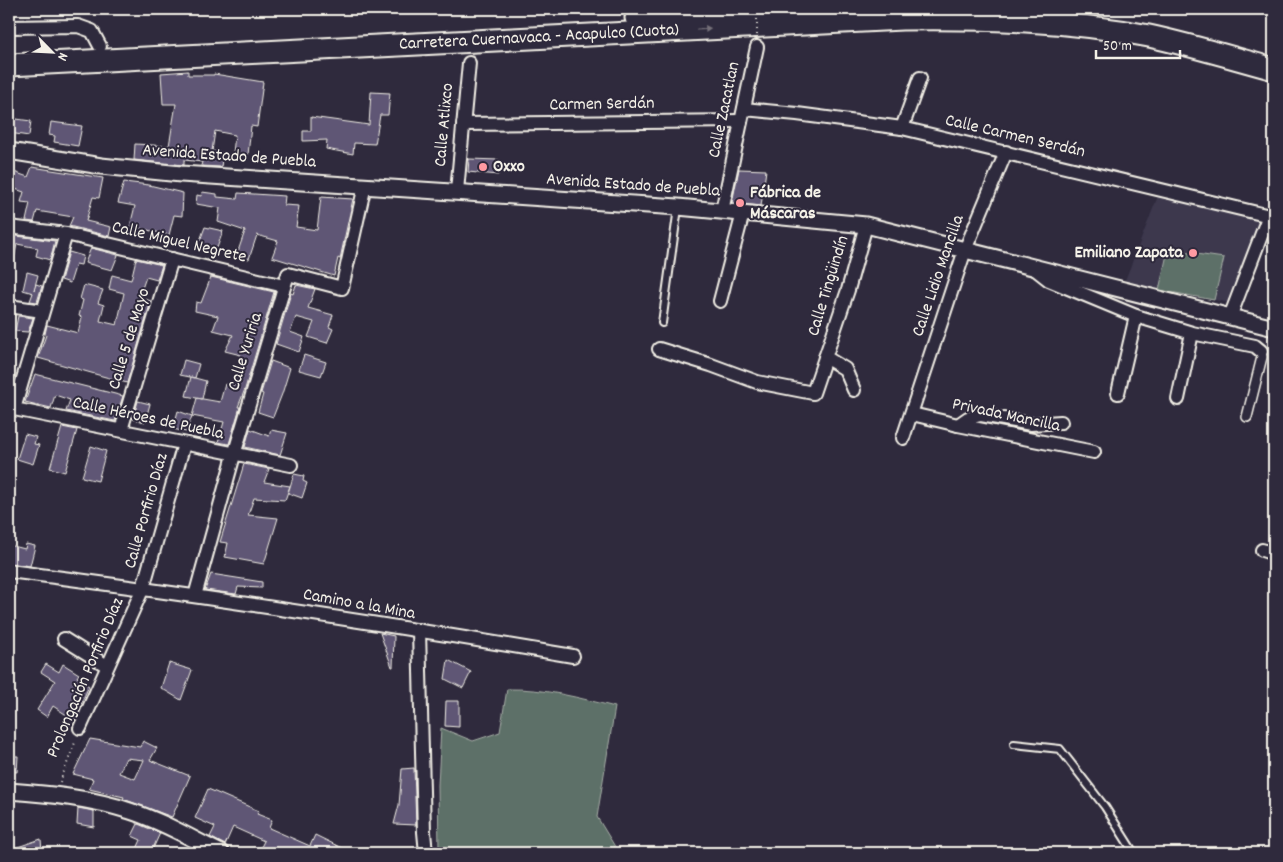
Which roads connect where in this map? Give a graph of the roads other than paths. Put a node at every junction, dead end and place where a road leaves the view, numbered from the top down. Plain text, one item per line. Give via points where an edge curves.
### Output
1 (818, 9) edge
2 (1041, 9) edge
3 (9, 27) edge
4 (757, 44) road end
5 (100, 46) junction
6 (9, 50) edge
7 (1274, 55) edge
8 (469, 63) dead end
9 (9, 65) edge
10 (1274, 69) edge
11 (920, 78) dead end
12 (742, 115) junction
13 (463, 124) junction
14 (902, 128) junction
15 (9, 151) edge
16 (1006, 152) junction
17 (365, 185) junction
18 (457, 191) junction
19 (678, 207) junction
20 (722, 211) junction
21 (743, 213) junction
22 (1272, 216) edge
23 (866, 225) junction
24 (9, 227) edge
25 (66, 234) junction
26 (964, 250) junction
27 (172, 259) junction
28 (1032, 266) junction
29 (284, 286) junction
30 (720, 301) dead end
31 (9, 306) edge
32 (42, 311) junction
33 (1136, 316) junction
34 (1230, 316) junction
35 (662, 323) dead end
36 (1274, 328) edge
37 (1192, 333) junction
38 (659, 349) dead end
39 (1261, 351) joint
40 (825, 357) junction
41 (854, 390) dead end
42 (14, 392) edge
43 (1118, 393) dead end
44 (1178, 399) dead end
45 (912, 414) junction
46 (1247, 417) dead end
47 (1060, 422) dead end
48 (958, 425) junction
49 (121, 430) junction
50 (903, 438) dead end
51 (184, 444) junction
52 (1094, 452) dead end
53 (234, 455) junction
54 (291, 466) dead end
55 (1262, 550) dead end
56 (1274, 554) edge
57 (9, 572) edge
58 (143, 588) junction
59 (195, 596) junction
60 (419, 630) junction
61 (64, 639) dead end
62 (573, 656) dead end
63 (108, 666) junction
64 (80, 728) road end
65 (1014, 744) dead end
66 (9, 791) edge
67 (1274, 848) edge
68 (221, 853) edge
69 (426, 853) edge
70 (1134, 853) edge
71 (1271, 853) edge

1 - 5 highway, Carretera Cuernavaca - Acapulco (Cuota)
2 - 7 highway via 1151,23
3 - 5 street via 78,26 92,31
4 - 12 street, Calle Zacatlan
5 - 6 highway, Carretera Cuernavaca - Acapulco (Cuota)
8 - 13 street, Calle Atlixco
9 -> 10 highway, Carretera Cuernavaca - Acapulco (Cuota) via 952,18 1097,28 1149,36
11 - 14 street
12 - 13 street, Carmen Serdán
12 - 14 street, Calle Carmen Serdán via 797,114
12 - 20 street, Calle Zacatlan
13 - 18 street, Calle Atlixco
14 - 16 street, Calle Carmen Serdán
15 - 17 street, Avenida Estado de Puebla via 101,166 182,174
16 - 22 street, Calle Carmen Serdán
16 - 26 street, Calle Lidio Mancilla
17 - 18 street, Avenida Estado de Puebla
17 - 29 street via 342,288 288,274
18 - 19 street, Avenida Estado de Puebla
19 - 20 street, Avenida Estado de Puebla
19 - 35 lane
20 - 21 street, Avenida Estado de Puebla
21 - 23 street, Avenida Estado de Puebla
21 - 30 street
22 - 34 street
23 - 26 street, Avenida Estado de Puebla
23 - 40 street, Calle Tingüindín
24 - 25 street, Calle Miguel Negrete
25 - 27 street, Calle Miguel Negrete
25 - 32 street
26 - 28 street, Avenida Estado de Puebla
26 - 45 street, Calle Lidio Mancilla
27 - 29 street, Calle Miguel Negrete
27 - 49 street, Calle 5 de Mayo
28 - 33 street via 1049,280
28 - 34 street, Avenida Estado de Puebla
29 - 53 street, Calle Yuriria
31 - 32 street
32 - 42 street
33 - 37 street
33 - 43 street
34 - 36 street, Avenida Estado de Puebla
37 - 39 street via 1255,346
37 - 44 street
38 - 40 street, Calle Tingüindín via 757,382 813,393
39 - 46 street
40 - 41 street, Calle Tingüindín via 845,369
42 - 49 street, Calle Héroes de Puebla via 14,409
45 - 48 street, Privada Mancilla
45 - 50 street, Calle Lidio Mancilla
47 - 48 street via 1031,424 980,415
48 - 52 street, Privada Mancilla
49 - 51 street, Calle Héroes de Puebla
51 - 53 street, Calle Héroes de Puebla
51 - 58 street, Calle Porfirio Díaz
53 - 54 street, Calle Héroes de Puebla
53 - 59 street, Calle Yuriria
55 - 56 street
57 - 58 street, Camino a la Mina
58 - 59 street, Camino a la Mina
58 - 63 street, Prolongación Porfirio Díaz
59 - 60 street, Camino a la Mina
60 - 62 street
60 - 69 street, Camino a la Mina
61 - 63 street
63 - 64 street, Prolongación Porfirio Díaz
65 - 70 lane via 1060,749 1105,806
66 - 68 street via 88,800 131,811
67 - 71 lane

